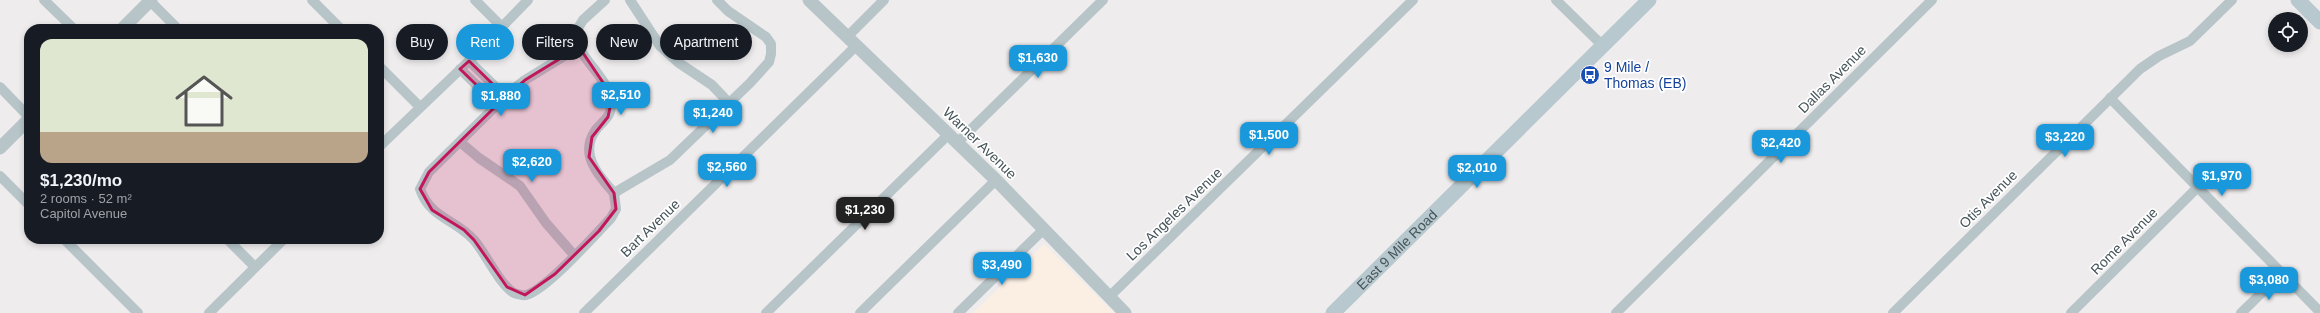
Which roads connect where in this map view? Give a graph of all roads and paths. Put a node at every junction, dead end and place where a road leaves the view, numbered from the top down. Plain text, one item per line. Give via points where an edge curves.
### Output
1 (44, 0) edge
2 (151, 0) edge
3 (312, 0) edge
4 (475, 0) edge
5 (528, 0) edge
6 (605, 0) edge
7 (630, 0) edge
8 (716, 0) edge
9 (810, 0) edge
10 (884, 0) edge
11 (1103, 0) edge
12 (1413, 0) edge
13 (1556, 0) edge
14 (1649, 0) edge
15 (1932, 0) edge
16 (2232, 0) edge
17 (2298, 0) edge
18 (2320, 22) edge
19 (69, 24) edge
20 (127, 24) edge
21 (173, 24) edge
22 (337, 24) edge
23 (499, 24) edge
24 (503, 24) edge
25 (581, 24) edge
26 (847, 37) junction
27 (856, 46) junction
28 (1603, 46) junction
29 (558, 60) edge
30 (587, 60) edge
31 (469, 61) joint
32 (460, 69) junction
33 (384, 71) edge
34 (0, 87) edge
35 (506, 97) junction
36 (2110, 98) junction
37 (729, 104) junction
38 (497, 105) junction
39 (419, 106) junction
40 (24, 113) edge
41 (24, 123) edge
42 (953, 138) junction
43 (384, 142) edge
44 (460, 142) junction
45 (0, 148) edge
46 (0, 176) edge
47 (996, 180) junction
48 (2197, 188) junction
49 (614, 193) junction
50 (24, 200) edge
51 (1044, 229) junction
52 (69, 244) edge
53 (232, 244) edge
54 (279, 244) edge
55 (574, 255) junction
56 (255, 267) junction
57 (2281, 274) junction
58 (1109, 297) junction
59 (2320, 312) edge
60 (138, 313) edge
61 (209, 313) edge
62 (584, 313) edge
63 (766, 313) edge
64 (860, 313) edge
65 (958, 313) edge
66 (1125, 313) edge
67 (1333, 313) edge
68 (1616, 313) edge
69 (1892, 313) edge
70 (2071, 313) edge
71 (2241, 313) edge

1 - 19 street
2 - 20 street
2 - 21 street
3 - 22 street
4 - 23 street
5 - 24 street
6 - 25 street
7 - 37 street via 660,46 679,63 712,85
8 - 37 street via 739,20 759,31 771,44 771,54 763,70
9 - 26 street, Warner Avenue
10 - 26 street
11 - 42 street
12 - 58 street, Los Angeles Avenue
13 - 28 street
14 - 28 main road, East 9 Mile Road
15 - 68 street, Dallas Avenue
16 - 36 street, Otis Avenue via 2194,38 2148,62
17 - 18 main road
26 - 27 street, Warner Avenue
27 - 42 street, Warner Avenue
27 - 62 street, Bart Avenue
28 - 67 main road, East 9 Mile Road
29 - 35 street via 525,80
30 - 49 street via 609,93 610,112 592,137 589,157 598,174
31 - 32 street
31 - 35 street
32 - 38 street
32 - 39 street
33 - 39 street
34 - 40 street
35 - 38 street
36 - 48 street
36 - 69 street, Otis Avenue
37 - 49 street via 670,160
38 - 44 street
39 - 43 street
41 - 45 street
42 - 47 street, Warner Avenue
42 - 63 street
44 - 55 street via 520,186 546,223
44 - 55 street via 429,172 420,189 424,201 432,210 464,230 474,240 507,287 515,294 525,295 541,286
46 - 50 street
47 - 51 street, Warner Avenue
47 - 64 street
48 - 57 street
48 - 70 street, Rome Avenue
49 - 55 street via 616,209 611,218
51 - 58 street, Warner Avenue
51 - 65 street
52 - 60 street
53 - 56 street
54 - 56 street
56 - 61 street
57 - 59 street
57 - 71 street
58 - 66 street, Warner Avenue

